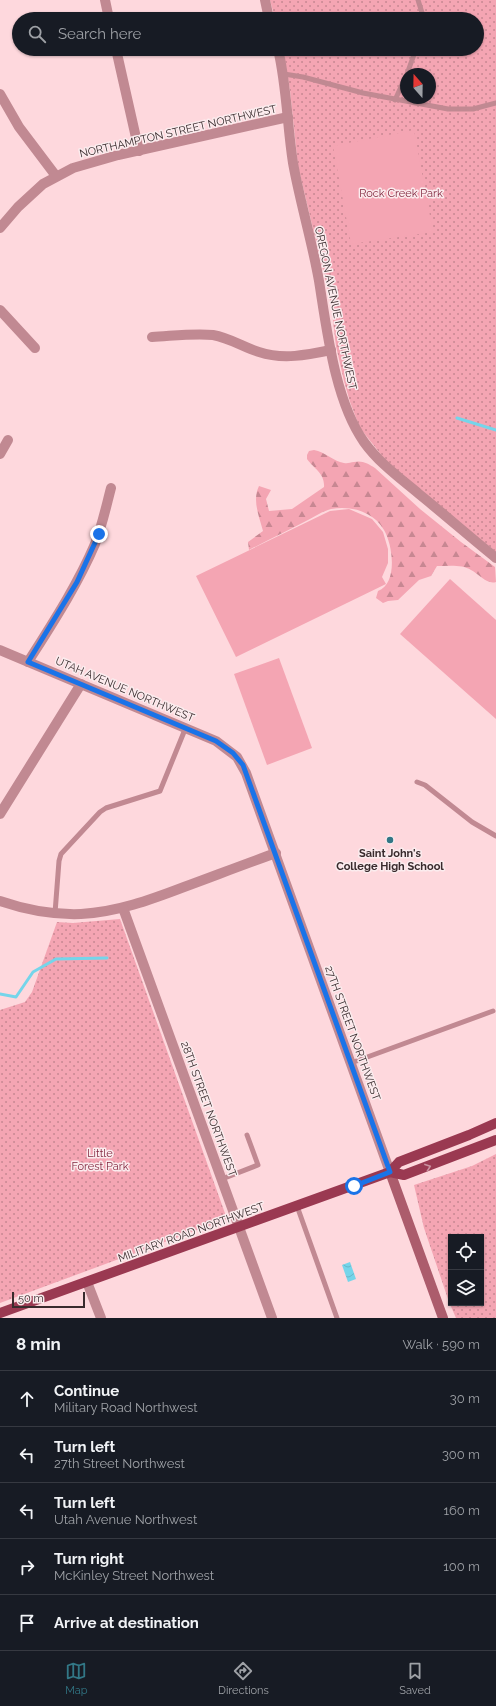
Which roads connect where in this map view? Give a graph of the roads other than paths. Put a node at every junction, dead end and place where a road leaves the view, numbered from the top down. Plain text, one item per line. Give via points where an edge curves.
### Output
1 (105, 0) edge
2 (265, 0) edge
3 (418, 0) edge
4 (108, 12) edge
5 (268, 12) edge
6 (422, 12) edge
7 (118, 56) edge
8 (280, 56) edge
9 (413, 56) edge
10 (409, 68) edge
11 (284, 74) junction
12 (400, 89) edge
13 (0, 94) edge
14 (395, 100) junction
15 (496, 103) edge
16 (288, 117) junction
17 (139, 151) junction
18 (56, 176) junction
19 (0, 228) edge
20 (0, 310) edge
21 (152, 337) dead end
22 (35, 348) dead end
23 (331, 350) junction
24 (8, 440) dead end
25 (0, 454) edge
26 (111, 488) dead end
27 (496, 558) edge
28 (0, 650) edge
29 (28, 662) junction
30 (81, 684) junction
31 (186, 727) junction
32 (237, 757) joint
33 (417, 782) dead end
34 (0, 814) edge
35 (496, 836) edge
36 (276, 853) junction
37 (0, 901) edge
38 (123, 908) junction
39 (55, 913) junction
40 (493, 1011) dead end
41 (351, 1063) junction
42 (496, 1123) edge
43 (247, 1135) dead end
44 (496, 1140) edge
45 (390, 1172) junction
46 (222, 1179) junction
47 (297, 1206) junction
48 (239, 1227) junction
49 (87, 1282) junction
50 (0, 1313) edge
51 (101, 1318) edge
52 (272, 1318) edge
53 (337, 1318) edge
54 (443, 1318) edge

1 - 4 street
2 - 5 street
3 - 6 lane
7 - 17 street
8 - 11 street, OREGON AVENUE NORTHWEST
9 - 10 lane
11 - 14 lane
11 - 16 street, OREGON AVENUE NORTHWEST
12 - 14 lane
13 - 18 street via 19,127
14 - 15 lane via 464,110
16 - 17 street, NORTHAMPTON STREET NORTHWEST
16 - 23 street, OREGON AVENUE NORTHWEST via 297,184
17 - 18 street, NORTHAMPTON STREET NORTHWEST via 93,162
18 - 19 street, NORTHAMPTON STREET NORTHWEST via 30,196
20 - 22 street
21 - 23 street via 214,335 261,353 278,356 308,355
23 - 27 street, OREGON AVENUE NORTHWEST via 348,413 360,437 374,455
24 - 25 street
26 - 29 street via 102,524 86,563
28 - 29 street, UTAH AVENUE NORTHWEST
29 - 30 street, UTAH AVENUE NORTHWEST
30 - 31 street, UTAH AVENUE NORTHWEST
30 - 34 street
31 - 32 street, UTAH AVENUE NORTHWEST via 216,741
31 - 39 lane via 160,791 106,808 61,854
32 - 36 street, 27TH STREET NORTHWEST via 246,773
33 - 35 lane via 425,785 472,822
36 - 38 street
36 - 41 street, 27TH STREET NORTHWEST
37 - 39 street
38 - 39 street via 80,914
38 - 46 street, 28TH STREET NORTHWEST
40 - 41 lane
41 - 45 street, 27TH STREET NORTHWEST
42 - 45 main road, MILITARY ROAD NORTHWEST via 399,1162
43 - 46 lane via 258,1165
45 -> 44 main road, MILITARY ROAD NORTHWEST via 404,1175
45 - 47 main road, MILITARY ROAD NORTHWEST
45 - 54 main road, 27TH STREET NORTHWEST
46 - 48 street, 28TH STREET NORTHWEST
47 - 48 main road, MILITARY ROAD NORTHWEST
47 - 53 lane
48 - 49 main road, MILITARY ROAD NORTHWEST
48 - 52 street, 28TH STREET NORTHWEST
49 - 50 main road, MILITARY ROAD NORTHWEST
49 - 51 street

